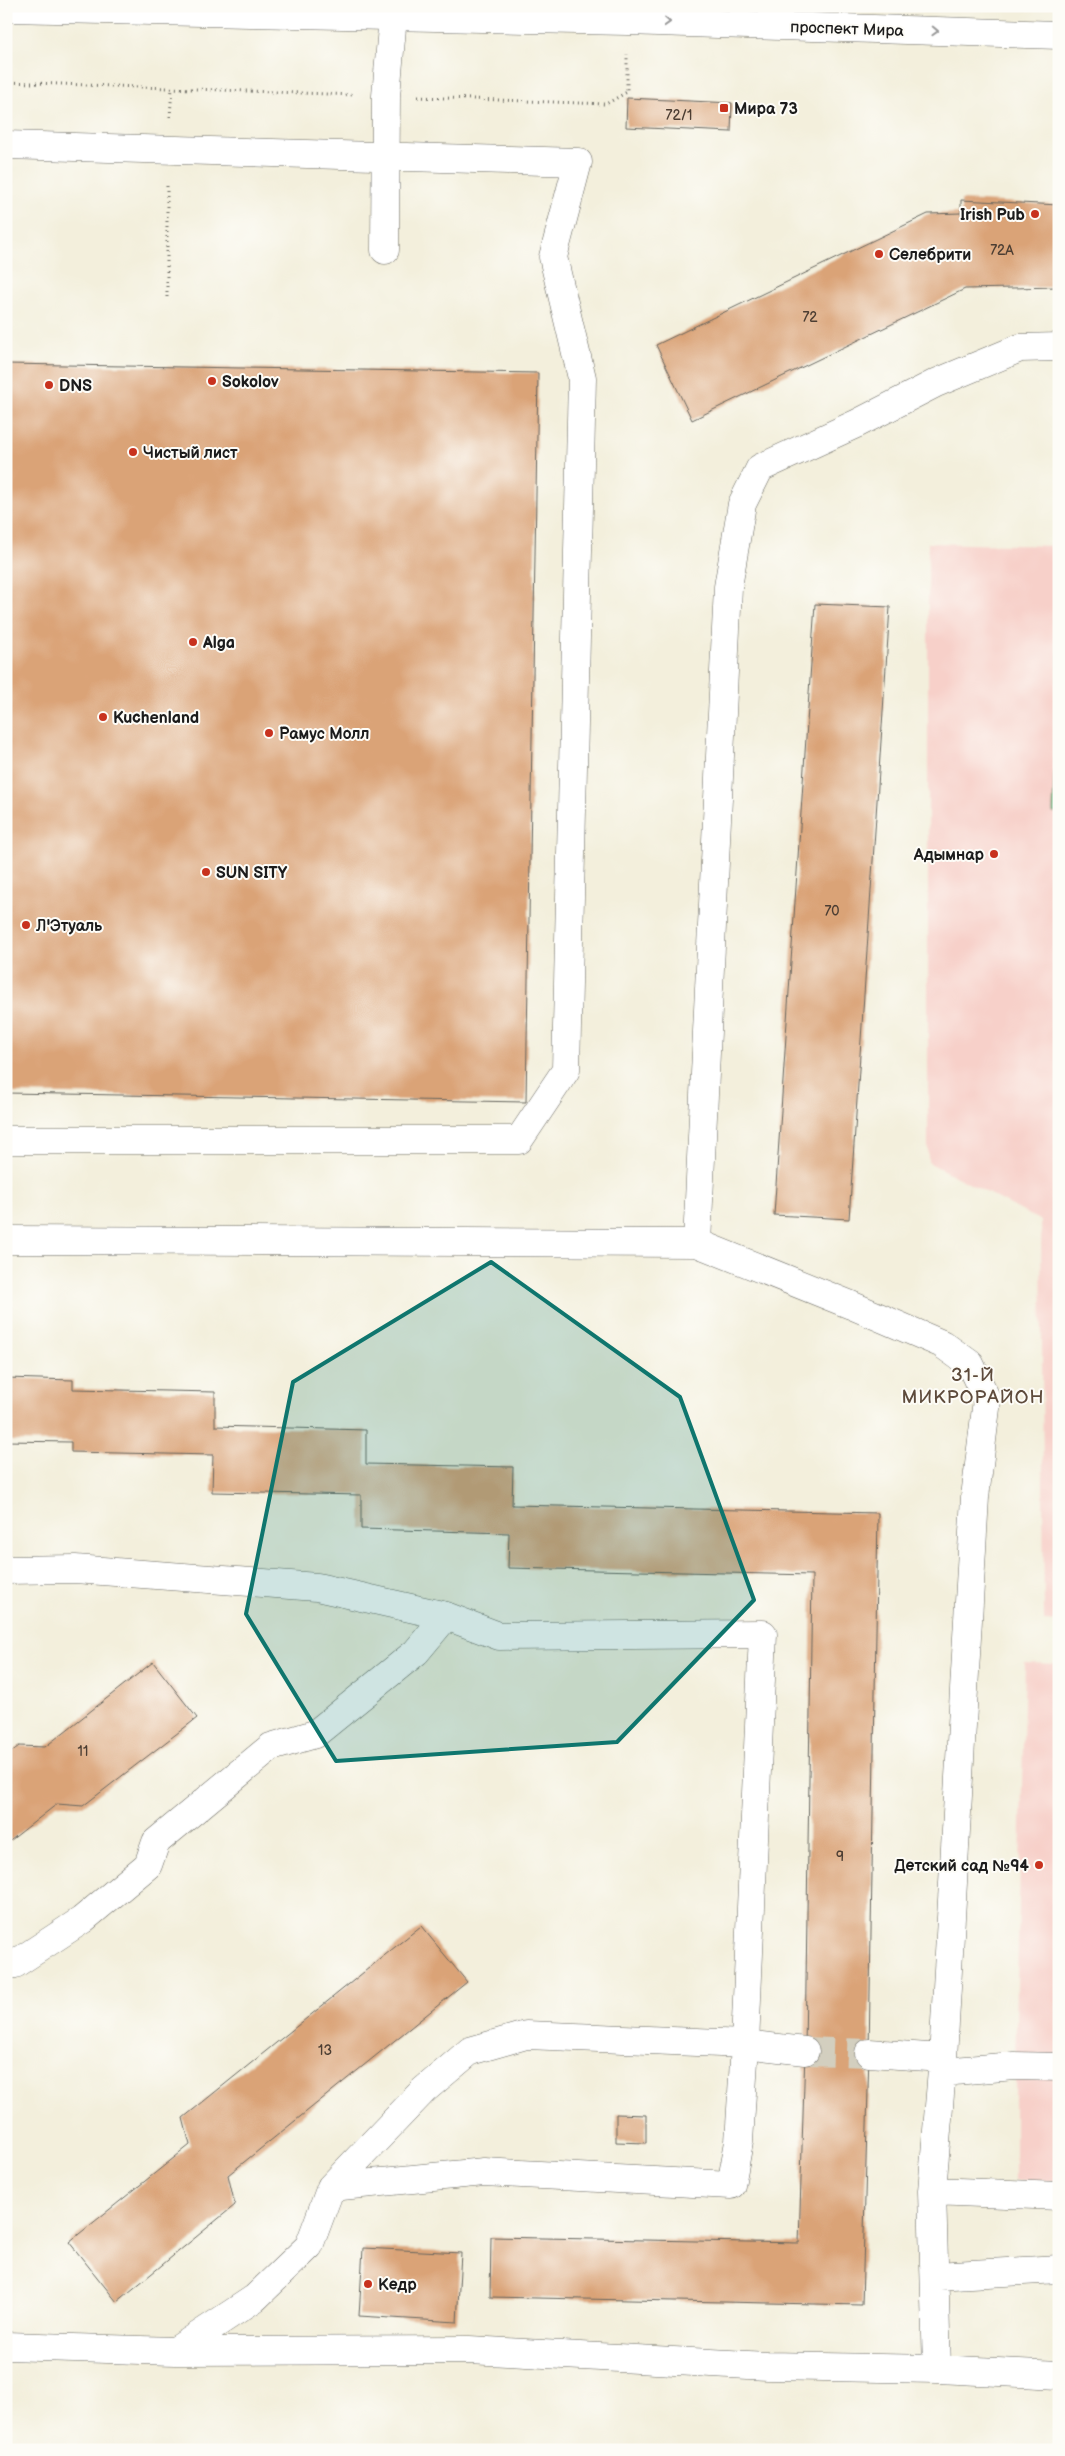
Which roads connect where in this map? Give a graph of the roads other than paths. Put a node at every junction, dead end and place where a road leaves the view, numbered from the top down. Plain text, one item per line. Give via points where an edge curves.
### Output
1 (6, 8) edge
2 (393, 16) junction
3 (1059, 35) edge
4 (6, 145) edge
5 (385, 157) junction
6 (385, 250) dead end
7 (1059, 347) edge
8 (6, 1140) edge
9 (6, 1240) edge
10 (697, 1243) junction
11 (6, 1570) edge
12 (446, 1616) junction
13 (6, 1965) edge
14 (746, 2044) junction
15 (805, 2051) tunnel mouth
16 (869, 2053) tunnel mouth
17 (943, 2065) junction
18 (1059, 2068) edge
19 (331, 2187) junction
20 (932, 2191) junction
21 (1059, 2196) edge
22 (1059, 2270) edge
23 (935, 2276) junction
24 (6, 2346) edge
25 (175, 2351) junction
26 (937, 2368) junction
27 (1059, 2375) edge

1 - 2 main road, проспект Мира
2 -> 3 main road, проспект Мира
2 - 5 main road
4 - 5 main road
5 - 6 main road
5 - 8 main road via 578,162 553,257 582,378 566,1070 519,1140
7 - 10 main road via 1020,348 936,383 760,468 742,504 728,587
9 - 10 main road
10 - 17 main road via 942,1344 970,1364 987,1400 975,1497
11 - 12 main road via 76,1569 317,1587
12 - 13 main road via 416,1652 315,1734 271,1747 156,1842 148,1865 82,1920 15,1964
12 - 14 main road via 499,1636 764,1634
14 - 15 main road
14 - 19 main road via 526,2035 470,2051 424,2090
14 - 19 main road via 739,2142 731,2185 484,2172
16 - 17 main road
17 - 18 main road
17 - 20 main road
19 - 25 main road via 309,2246 255,2298
20 - 21 main road
20 - 23 main road
22 - 23 main road
23 - 26 main road
24 - 25 main road
25 - 26 main road via 469,2350 767,2366
26 - 27 main road

